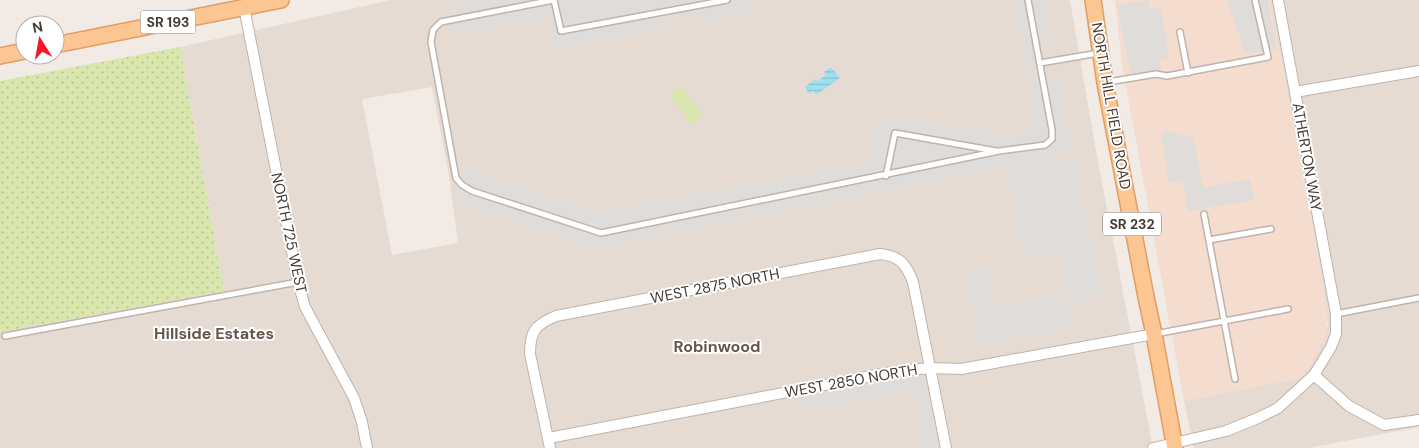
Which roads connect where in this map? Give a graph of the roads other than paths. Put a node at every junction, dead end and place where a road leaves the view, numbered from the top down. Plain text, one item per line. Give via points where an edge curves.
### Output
1 (281, 0) edge
2 (554, 0) edge
3 (727, 0) edge
4 (1028, 0) edge
5 (1093, 0) edge
6 (1255, 0) edge
7 (1278, 0) edge
8 (244, 7) junction
9 (1180, 32) dead end
10 (65, 43) edge
11 (15, 53) edge
12 (1100, 53) junction
13 (0, 56) edge
14 (1040, 63) junction
15 (1419, 71) edge
16 (1188, 73) junction
17 (1105, 83) junction
18 (1295, 92) junction
19 (1000, 152) junction
20 (886, 176) junction
21 (1204, 214) dead end
22 (1271, 229) dead end
23 (1209, 240) junction
24 (298, 282) junction
25 (1419, 298) edge
26 (1288, 310) dead end
27 (1336, 314) junction
28 (1225, 322) junction
29 (1154, 334) junction
30 (5, 336) dead end
31 (930, 368) junction
32 (1314, 375) junction
33 (1234, 379) dead end
34 (1419, 420) edge
35 (549, 443) edge
36 (1174, 445) edge
37 (367, 448) edge
38 (946, 448) edge
39 (1153, 448) edge

1 - 8 main road, SR 193
2 - 3 lane via 561,31
2 - 20 lane via 441,22 433,30 431,42 456,178 472,192 600,232
4 - 14 lane
5 - 12 main road, NORTH HILL FIELD ROAD / SR 232
6 - 16 lane via 1268,57
7 - 18 street, ATHERTON WAY
8 - 10 main road, SR 193
8 - 24 street, NORTH 725 WEST
9 - 16 lane
11 - 13 main road
12 - 14 lane
12 - 17 main road, NORTH HILL FIELD ROAD / SR 232
14 - 19 lane via 1052,139 1044,145
15 - 18 street
16 - 17 lane via 1156,74
17 - 29 main road, NORTH HILL FIELD ROAD / SR 232
18 - 27 street, ATHERTON WAY
19 - 20 lane
19 - 20 lane via 895,133
21 - 23 lane
22 - 23 lane
23 - 28 lane
24 - 30 lane
24 - 37 street, NORTH 725 WEST via 305,307 354,398
25 - 27 lane
26 - 28 lane
27 - 32 street, ATHERTON WAY via 1336,334
28 - 29 lane
28 - 33 lane
29 - 31 street, WEST 2850 NORTH via 960,369
29 - 36 main road, NORTH HILL FIELD ROAD / SR 232
31 - 35 street, WEST 2850 NORTH via 892,372
31 - 35 street, WEST 2875 NORTH via 913,282 908,268 890,255 880,254 556,316 533,330 530,342
31 - 38 street
32 - 34 street via 1349,406 1384,425
32 - 36 street, ATHERTON WAY via 1278,408 1258,418 1226,431
36 - 39 street, ATHERTON WAY

